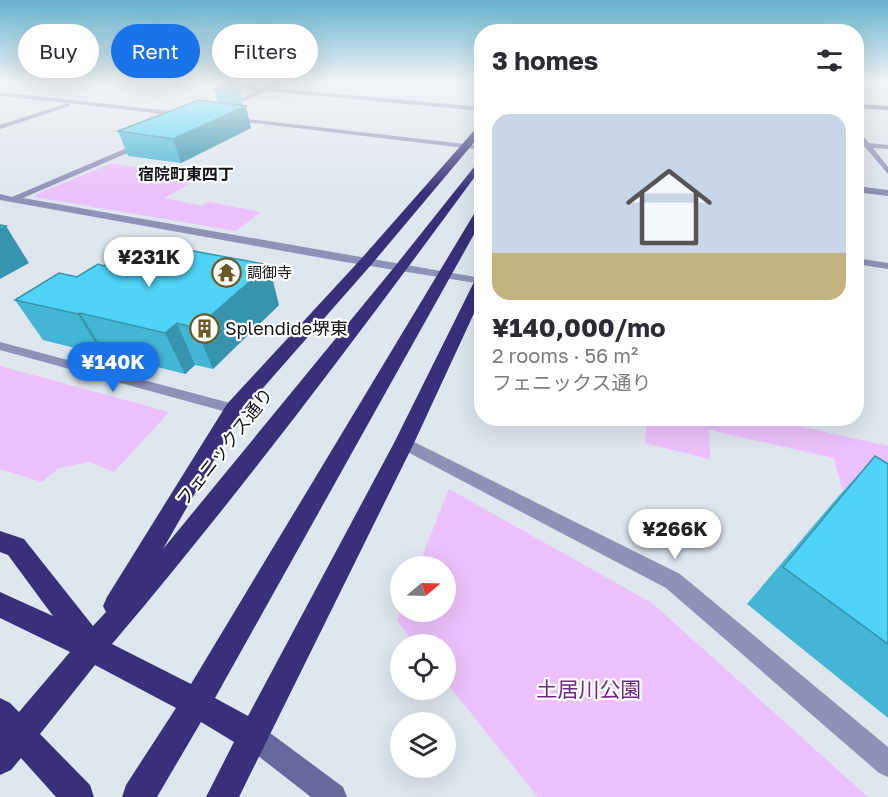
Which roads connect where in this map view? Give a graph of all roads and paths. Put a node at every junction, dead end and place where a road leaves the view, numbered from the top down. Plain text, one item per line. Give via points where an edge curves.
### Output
1 (27, 118) edge
2 (194, 118) edge
3 (241, 118) edge
4 (183, 125) edge
5 (0, 127) edge
6 (151, 139) edge
7 (864, 142) edge
8 (866, 145) junction
9 (473, 147) edge
10 (888, 147) edge
11 (474, 171) edge
12 (888, 172) edge
13 (864, 190) edge
14 (888, 193) edge
15 (0, 197) edge
16 (13, 199) junction
17 (0, 205) edge
18 (474, 223) edge
19 (366, 262) junction
20 (864, 262) edge
21 (888, 266) edge
22 (401, 268) junction
23 (443, 275) junction
24 (474, 280) edge
25 (474, 296) edge
26 (0, 346) edge
27 (234, 409) junction
28 (404, 443) junction
29 (0, 541) edge
30 (0, 605) edge
31 (92, 646) junction
32 (197, 702) junction
33 (0, 713) edge
34 (253, 736) junction
35 (0, 759) edge
36 (888, 764) edge
37 (72, 789) edge
38 (138, 797) edge
39 (222, 797) edge
40 (333, 797) edge

1 - 5 street
2 - 4 street
3 - 9 street
6 - 16 street
7 - 8 street
8 - 10 street
8 - 12 street
9 - 19 highway
11 - 22 highway, フェニックス通り
13 - 14 street
15 - 16 street
16 - 17 street
16 - 19 street
18 - 23 highway
19 - 22 street
19 - 27 highway
20 - 21 street
22 - 23 street
22 - 31 highway, フェニックス通り via 186,540
23 - 24 street
23 - 32 highway
25 - 28 highway
26 - 27 street
27 - 31 highway
28 - 34 highway
28 - 36 street via 674,581
29 - 31 highway via 16,547
30 - 31 highway
31 - 32 highway
31 - 35 highway, フェニックス通り
32 - 34 highway
32 - 38 highway
33 - 37 highway
34 - 39 highway
34 - 40 street

